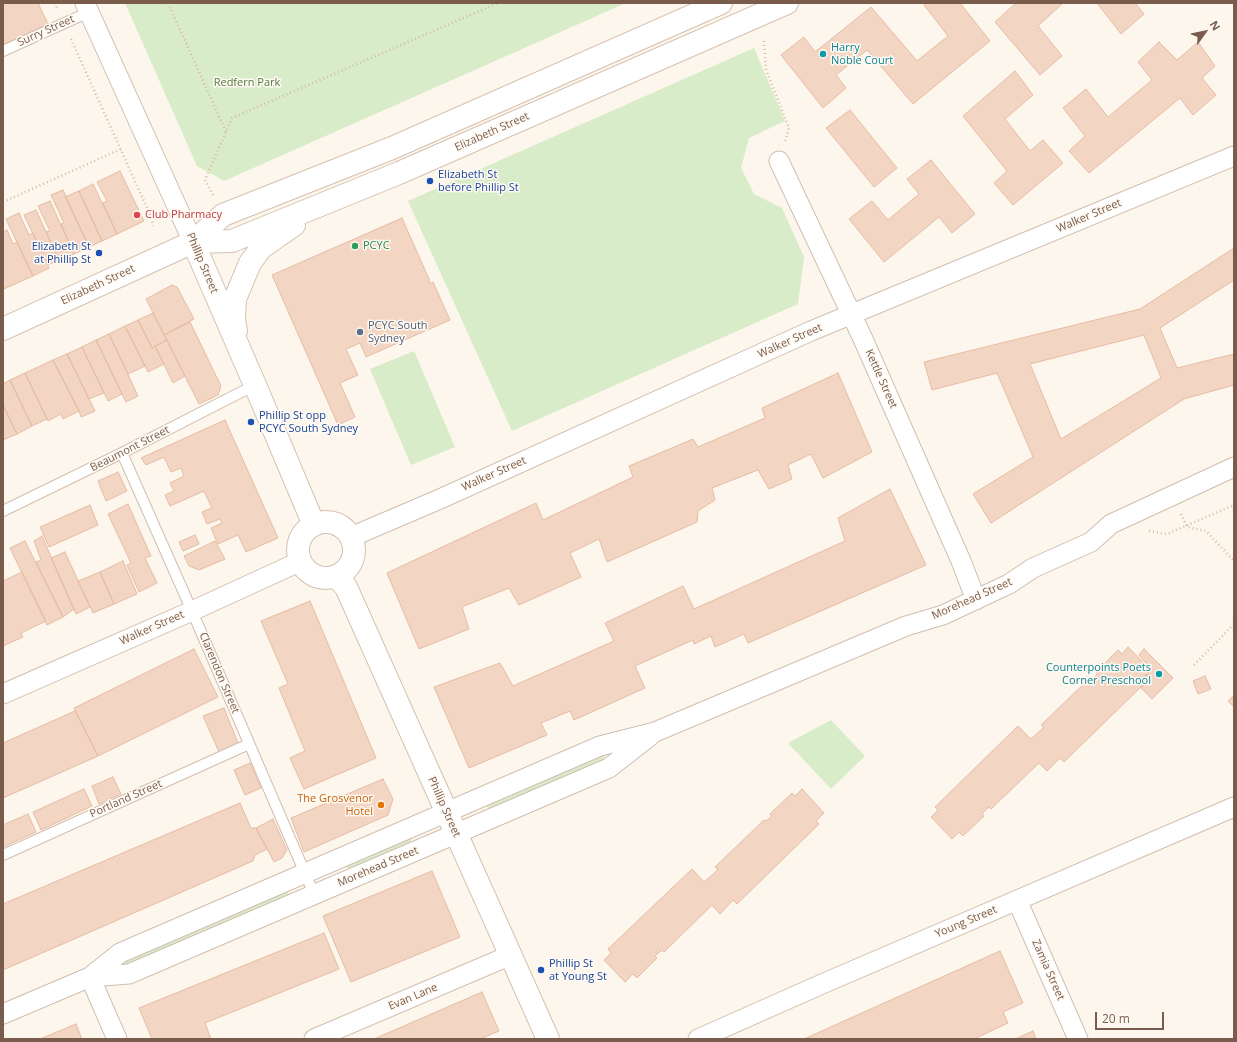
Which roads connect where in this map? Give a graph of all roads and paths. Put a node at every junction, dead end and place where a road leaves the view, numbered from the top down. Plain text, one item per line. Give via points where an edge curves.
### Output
1 (55, 3) edge
2 (168, 3) edge
3 (498, 3) edge
4 (721, 3) edge
5 (787, 3) edge
6 (87, 8) edge
7 (64, 23) junction
8 (764, 42) dead end
9 (3, 51) edge
10 (226, 132) junction
11 (121, 149) junction
12 (1234, 156) edge
13 (779, 161) joint
14 (3, 202) edge
15 (320, 204) junction
16 (223, 216) junction
17 (153, 226) dead end
18 (193, 242) junction
19 (852, 315) junction
20 (3, 329) edge
21 (238, 346) junction
22 (255, 386) junction
23 (122, 453) junction
24 (1234, 467) edge
25 (1172, 495) junction
26 (1234, 505) edge
27 (3, 511) edge
28 (314, 526) junction
29 (1187, 527) junction
30 (1146, 530) dead end
31 (351, 537) junction
32 (1234, 561) edge
33 (301, 562) junction
34 (336, 576) junction
35 (976, 600) junction
36 (192, 611) junction
37 (1234, 624) edge
38 (1194, 665) dead end
39 (3, 694) edge
40 (655, 732) junction
41 (249, 744) junction
42 (1234, 807) edge
43 (447, 812) junction
44 (455, 833) junction
45 (3, 855) edge
46 (305, 873) junction
47 (314, 894) junction
48 (1018, 900) junction
49 (511, 955) junction
50 (90, 977) junction
51 (3, 1014) edge
52 (117, 1039) edge
53 (314, 1039) edge
54 (548, 1039) edge
55 (698, 1039) edge
56 (1078, 1039) edge

1 - 7 path
2 - 10 path
3 - 10 path via 232,118
4 - 16 main road, Elizabeth Street via 392,148
5 - 15 main road, Elizabeth Street via 399,173
6 - 7 lane, Surry Street
6 - 18 street, Phillip Street
7 - 9 lane, Surry Street
7 - 11 path
8 - 13 path via 766,70 789,128
10 - 16 path via 205,180
11 - 14 path
11 - 17 path
12 - 19 street, Walker Street
13 - 19 street, Kettle Street
15 - 18 main road, Elizabeth Street via 232,241
15 - 21 main road via 261,248 250,264 235,299 234,320
16 - 18 main road, Elizabeth Street
18 - 20 main road, Elizabeth Street
18 - 21 main road, Phillip Street
19 - 31 street, Walker Street via 804,334
19 - 35 street, Kettle Street
21 - 22 main road, Phillip Street
22 - 23 lane, Beaumont Street
22 - 28 main road, Phillip Street
23 - 27 lane, Beaumont Street
23 - 36 lane, Clarendon Street
24 - 25 street, Morehead Street
25 - 29 path
25 - 35 street, Morehead Street via 1111,524 1091,542 1033,568 1009,584
26 - 29 path
28 - 31 main road via 322,523 334,524
28 - 33 main road via 302,537 299,549
29 - 30 path via 1167,534
29 - 32 path via 1206,531
31 - 34 main road via 354,546 350,564
33 - 34 main road via 312,574 328,578
33 - 36 street, Walker Street
34 - 43 main road, Phillip Street via 346,587
35 - 40 street, Morehead Street via 943,615 906,626
36 - 39 street, Walker Street
36 - 41 lane, Clarendon Street
37 - 38 path
40 - 43 street, Morehead Street via 600,746
40 - 44 street, Morehead Street via 609,768
41 - 45 lane, Portland Street
41 - 46 lane, Clarendon Street
42 - 48 street, Young Street
43 - 44 main road, Phillip Street
43 - 46 street, Morehead Street
44 - 47 street, Morehead Street
44 - 49 main road, Phillip Street
46 - 47 lane, Clarendon Street
46 - 50 street, Morehead Street via 120,953
47 - 50 street, Morehead Street via 129,974
48 - 55 street, Young Street
48 - 56 street, Zamia Street
49 - 53 street, Evan Lane
49 - 54 main road, Phillip Street
50 - 51 street, Morehead Street
50 - 52 street

